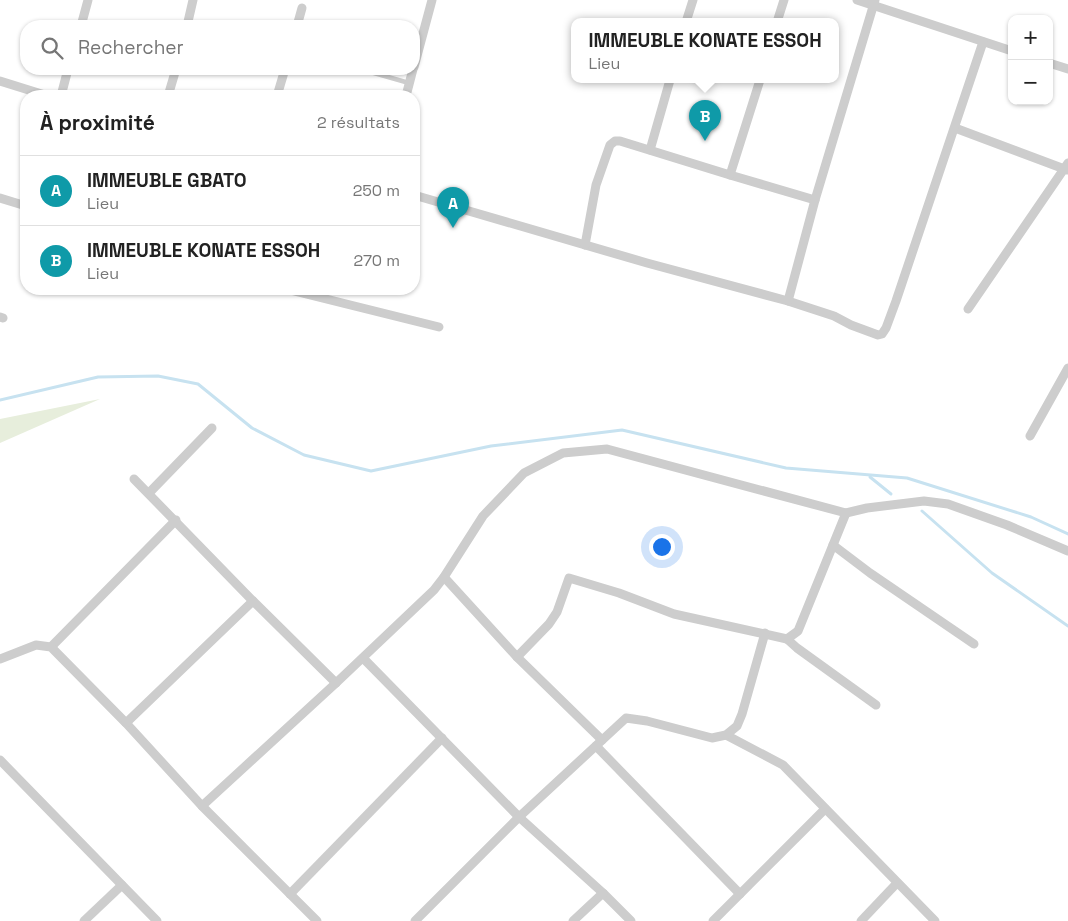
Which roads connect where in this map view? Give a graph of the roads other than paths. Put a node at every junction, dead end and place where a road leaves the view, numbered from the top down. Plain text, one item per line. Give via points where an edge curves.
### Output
1 (88, 0) edge
2 (193, 0) edge
3 (432, 0) edge
4 (693, 0) edge
5 (784, 0) edge
6 (858, 0) edge
7 (874, 3) edge
8 (302, 8) dead end
9 (687, 18) edge
10 (778, 18) edge
11 (82, 20) edge
12 (188, 20) edge
13 (299, 20) edge
14 (983, 42) junction
15 (420, 45) edge
16 (1008, 50) edge
17 (1053, 64) edge
18 (1068, 69) edge
19 (66, 75) edge
20 (174, 75) edge
21 (283, 75) edge
22 (381, 75) edge
23 (412, 75) edge
24 (0, 81) edge
25 (410, 83) junction
26 (669, 83) edge
27 (759, 83) edge
28 (29, 90) edge
29 (63, 90) edge
30 (170, 90) edge
31 (279, 90) edge
32 (408, 90) edge
33 (955, 128) junction
34 (650, 150) junction
35 (1066, 167) edge
36 (730, 175) junction
37 (420, 197) edge
38 (0, 198) edge
39 (815, 200) junction
40 (20, 204) edge
41 (584, 245) junction
42 (310, 295) edge
43 (788, 301) junction
44 (968, 309) dead end
45 (439, 327) dead end
46 (1068, 368) edge
47 (212, 428) dead end
48 (1030, 436) dead end
49 (134, 479) dead end
50 (148, 493) junction
51 (846, 513) junction
52 (176, 520) junction
53 (833, 545) junction
54 (1068, 551) edge
55 (444, 577) junction
56 (253, 602) junction
57 (765, 633) junction
58 (787, 639) junction
59 (974, 644) dead end
60 (51, 647) junction
61 (518, 657) junction
62 (363, 658) junction
63 (0, 659) edge
64 (336, 684) junction
65 (876, 704) dead end
66 (126, 723) junction
67 (726, 735) junction
68 (442, 738) junction
69 (599, 743) junction
70 (0, 760) edge
71 (202, 806) junction
72 (825, 809) junction
73 (520, 817) junction
74 (897, 882) junction
75 (122, 885) junction
76 (602, 893) junction
77 (290, 894) junction
78 (740, 894) junction
79 (84, 921) edge
80 (157, 921) edge
81 (317, 921) edge
82 (415, 921) edge
83 (574, 921) edge
84 (631, 921) edge
85 (713, 921) edge
86 (861, 921) edge
87 (935, 921) edge

1 - 11 street
2 - 12 street
3 - 15 street
4 - 9 street
5 - 10 street
6 - 7 street
7 - 14 street
7 - 39 street
8 - 13 street
14 - 16 street
14 - 33 street
17 - 18 street
19 - 29 street
20 - 30 street
21 - 31 street
22 - 25 lane
23 - 25 street
24 - 28 street
25 - 32 street
26 - 34 street
27 - 36 street
33 - 35 street
33 - 43 street via 882,334
34 - 36 street
34 - 41 street via 620,141 610,146 596,185
35 - 44 street
36 - 39 street
37 - 41 street
38 - 40 street
39 - 43 street
41 - 43 street
42 - 45 street
46 - 48 street
47 - 50 street
49 - 50 street
50 - 52 street
51 - 53 street
51 - 54 street via 924,501 948,504
51 - 55 street via 607,449 562,453 524,473 483,516
52 - 56 street
52 - 60 street
53 - 58 street via 798,631
53 - 59 street
55 - 61 street
55 - 62 street
56 - 64 street
56 - 66 street
57 - 58 street
57 - 61 street via 674,614 569,578 557,612
57 - 67 street via 742,714 737,726
58 - 65 street
60 - 63 street via 36,645
60 - 66 street
61 - 69 street
62 - 64 street
62 - 68 street
64 - 71 street
66 - 71 street
67 - 69 street via 712,738 647,720 626,718
67 - 72 street via 783,765
68 - 73 street
68 - 77 street
69 - 73 street
69 - 78 street
70 - 75 street
71 - 77 street
72 - 74 street
72 - 78 street
73 - 76 street
73 - 82 street
74 - 86 street
74 - 87 street
75 - 79 street
75 - 80 street
76 - 83 street
76 - 84 street
77 - 81 street
78 - 85 street

